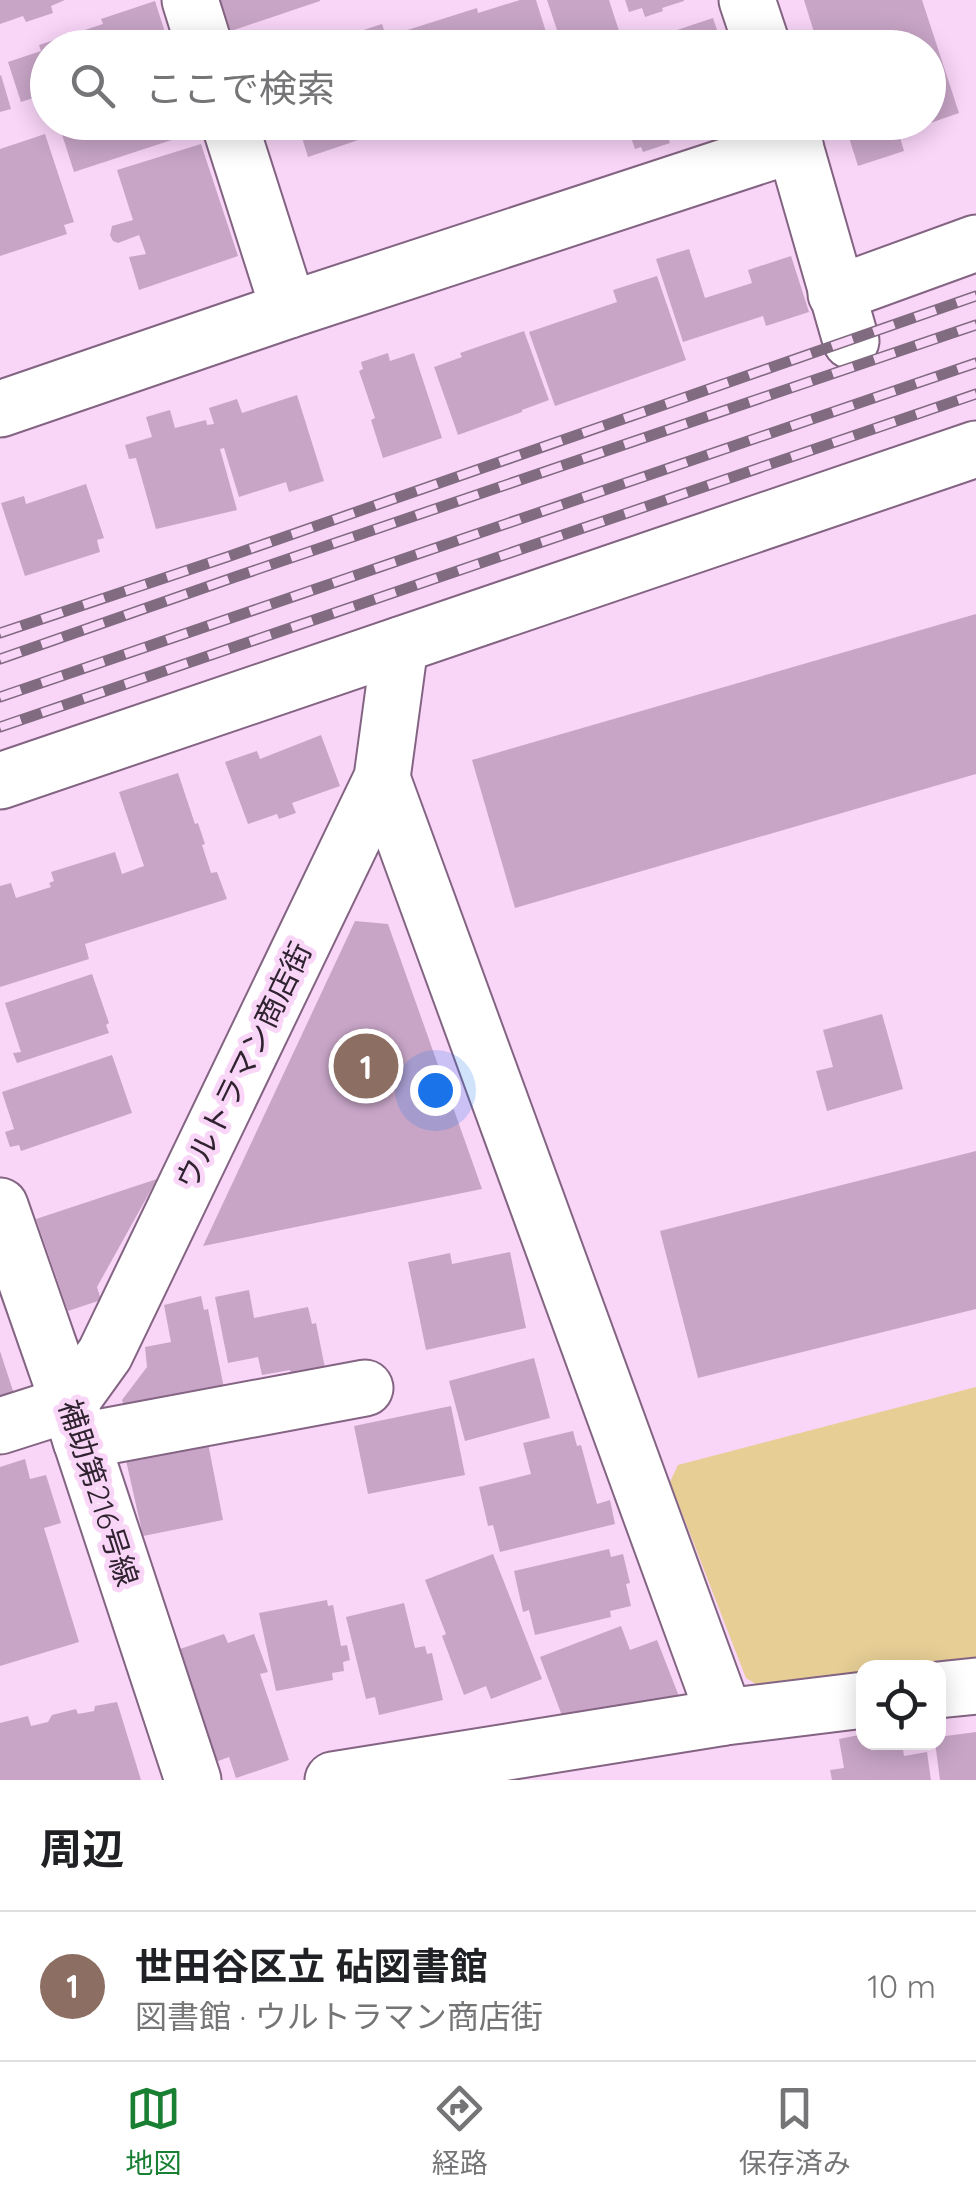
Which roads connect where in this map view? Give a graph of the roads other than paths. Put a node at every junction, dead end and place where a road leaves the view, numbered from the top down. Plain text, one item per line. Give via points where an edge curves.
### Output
1 (190, 0) edge
2 (747, 0) edge
3 (199, 30) edge
4 (756, 30) edge
5 (235, 140) edge
6 (771, 140) edge
7 (793, 140) edge
8 (976, 242) edge
9 (289, 310) junction
10 (0, 409) edge
11 (976, 449) edge
12 (400, 646) junction
13 (382, 778) junction
14 (0, 781) edge
15 (0, 1206) edge
16 (366, 1388) dead end
17 (75, 1423) junction
18 (0, 1426) edge
19 (976, 1686) edge
20 (946, 1689) edge
21 (856, 1701) edge
22 (725, 1717) junction
23 (193, 1780) edge
24 (334, 1780) edge

1 - 3 street
2 - 4 street
5 - 9 street
6 - 9 street
7 - 8 street via 843,318
9 - 10 street
11 - 12 street
12 - 13 street, ウルトラマン商店街
12 - 14 street
13 - 17 street, ウルトラマン商店街
13 - 22 street
15 - 17 street, 補助第216号線
16 - 17 street
17 - 18 street
17 - 23 street, 補助第216号線
19 - 20 street
21 - 22 street
22 - 24 street

